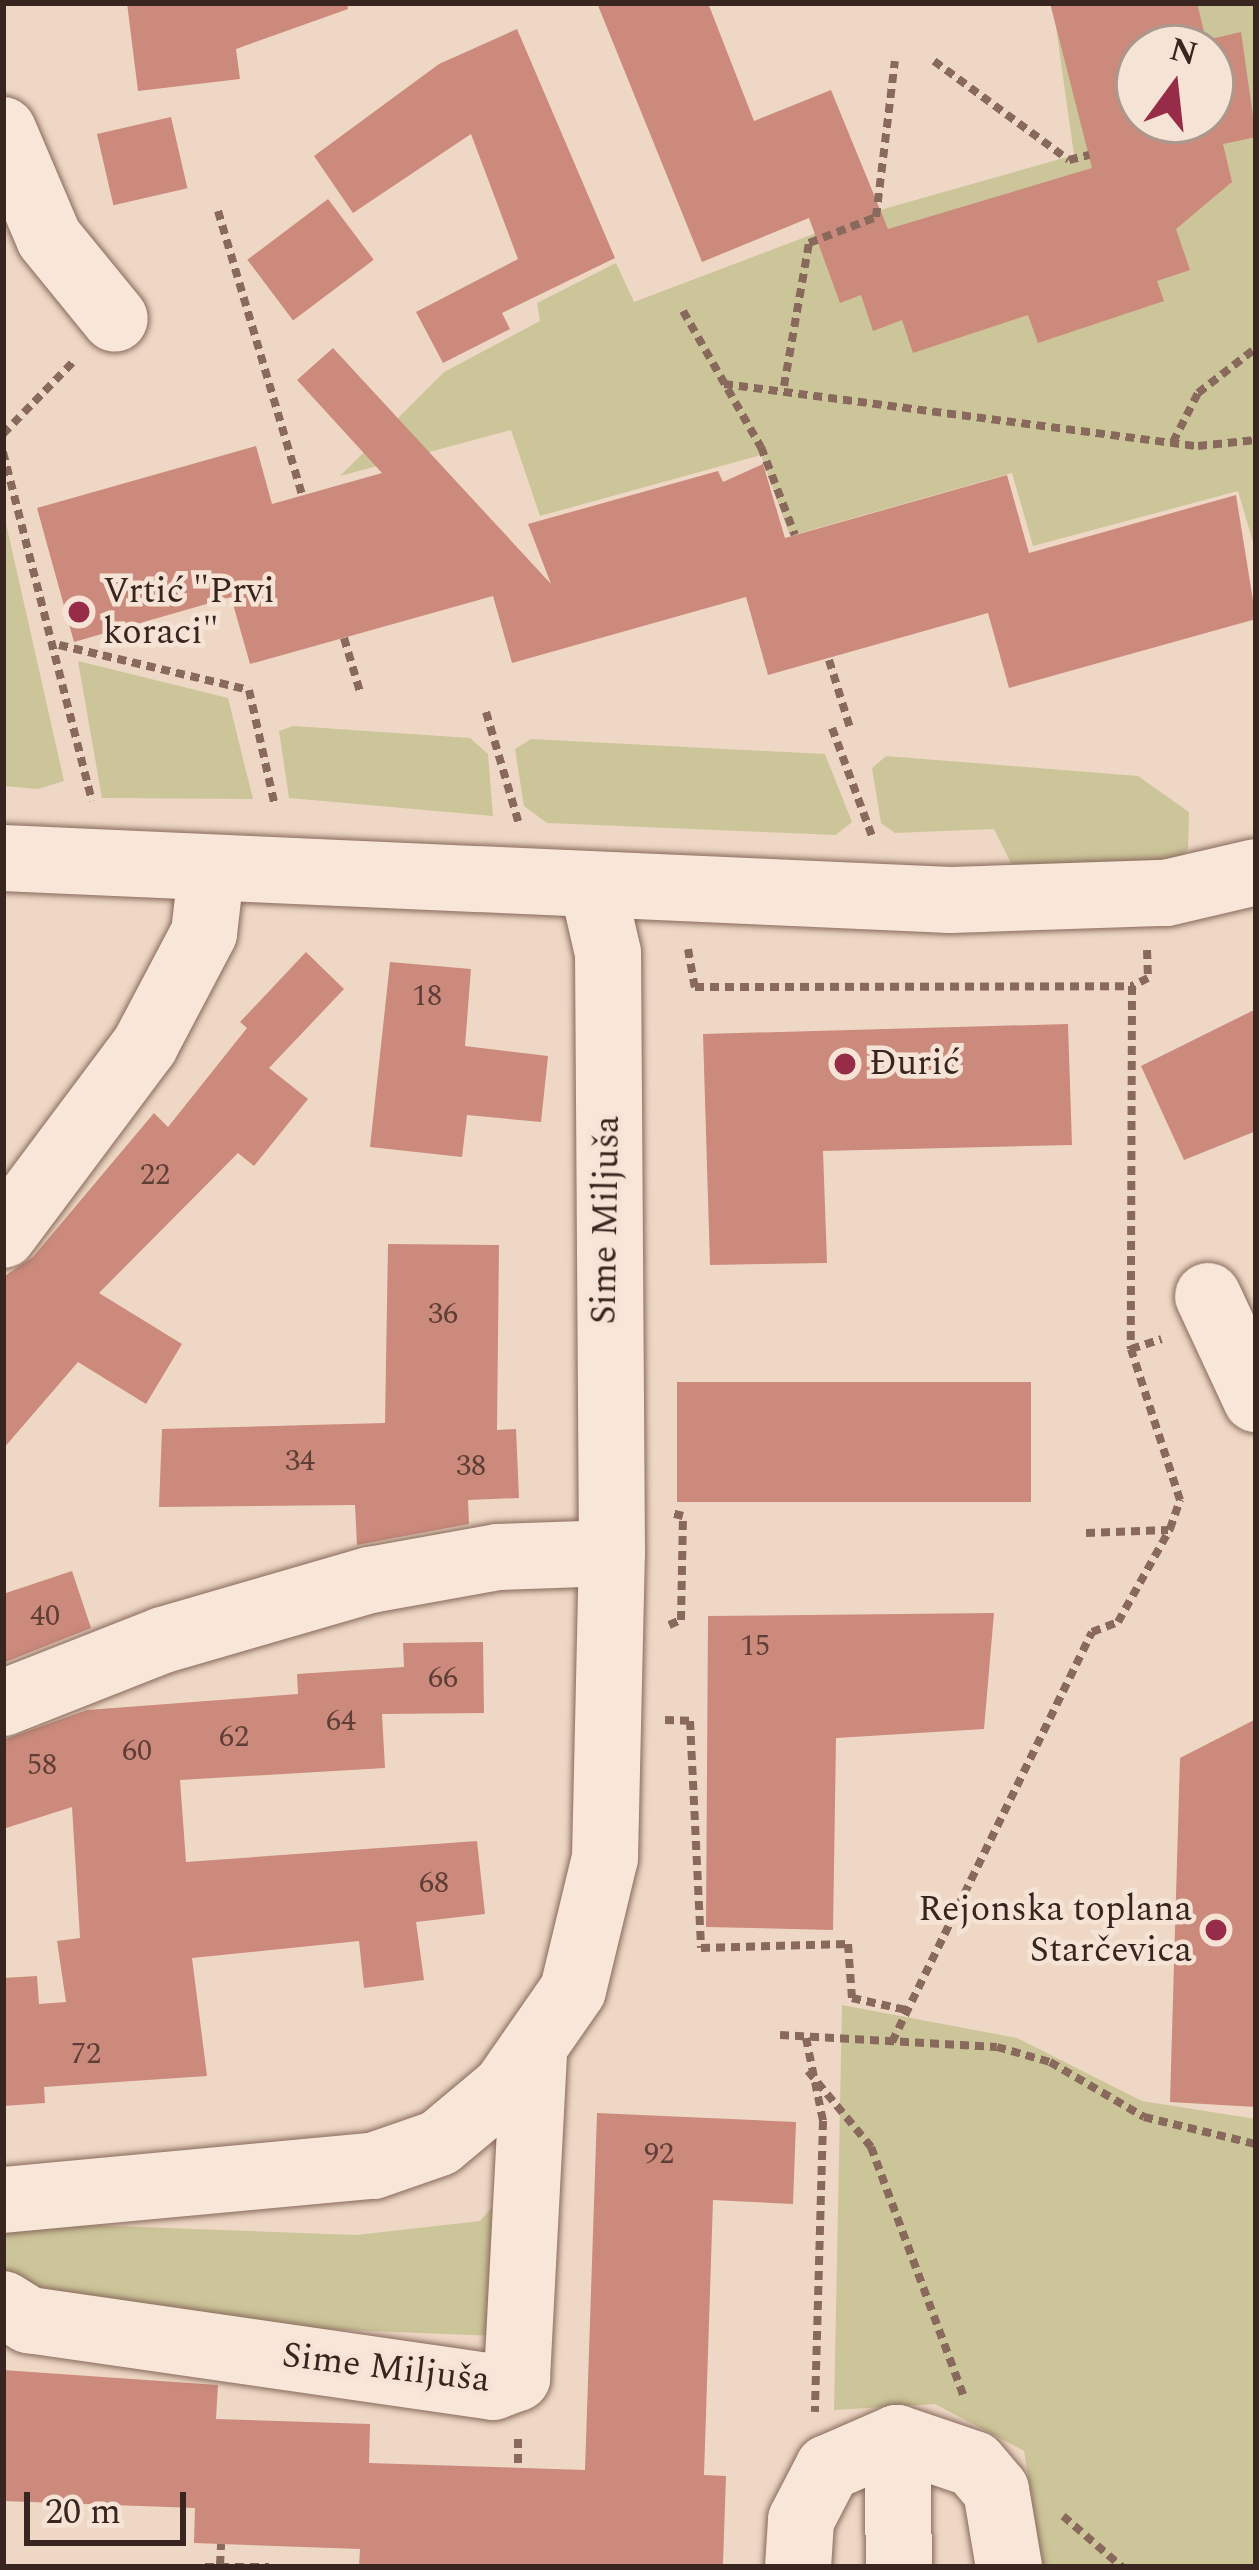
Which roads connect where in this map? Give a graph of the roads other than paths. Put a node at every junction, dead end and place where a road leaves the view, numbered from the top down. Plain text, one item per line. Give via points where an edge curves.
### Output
1 (3, 130) edge
2 (115, 320) road end
3 (3, 858) edge
4 (1256, 872) edge
5 (212, 873) junction
6 (593, 889) junction
7 (3, 1235) edge
8 (1214, 1308) road end
9 (1256, 1400) edge
10 (612, 1553) junction
11 (3, 1703) edge
12 (535, 2049) junction
13 (3, 2200) edge
14 (3, 2304) edge
15 (898, 2438) junction
16 (1029, 2546) edge
17 (798, 2567) edge
18 (899, 2567) edge

1 - 2 street via 49,238
3 - 5 street
4 - 6 street via 1166,893 950,900
5 - 6 street
5 - 7 street via 204,932 145,1045
6 - 10 street, Sime Miljuša via 608,953
8 - 9 street
10 - 11 street via 498,1557 370,1580 164,1640
10 - 12 street, Sime Miljuša via 595,1930
12 - 13 street, Sime Miljuša via 475,2118 373,2166
12 - 14 street, Sime Miljuša via 517,2378 494,2387 295,2359 29,2320
15 - 16 street via 974,2464
15 - 17 street via 828,2468 801,2520
15 - 18 street

